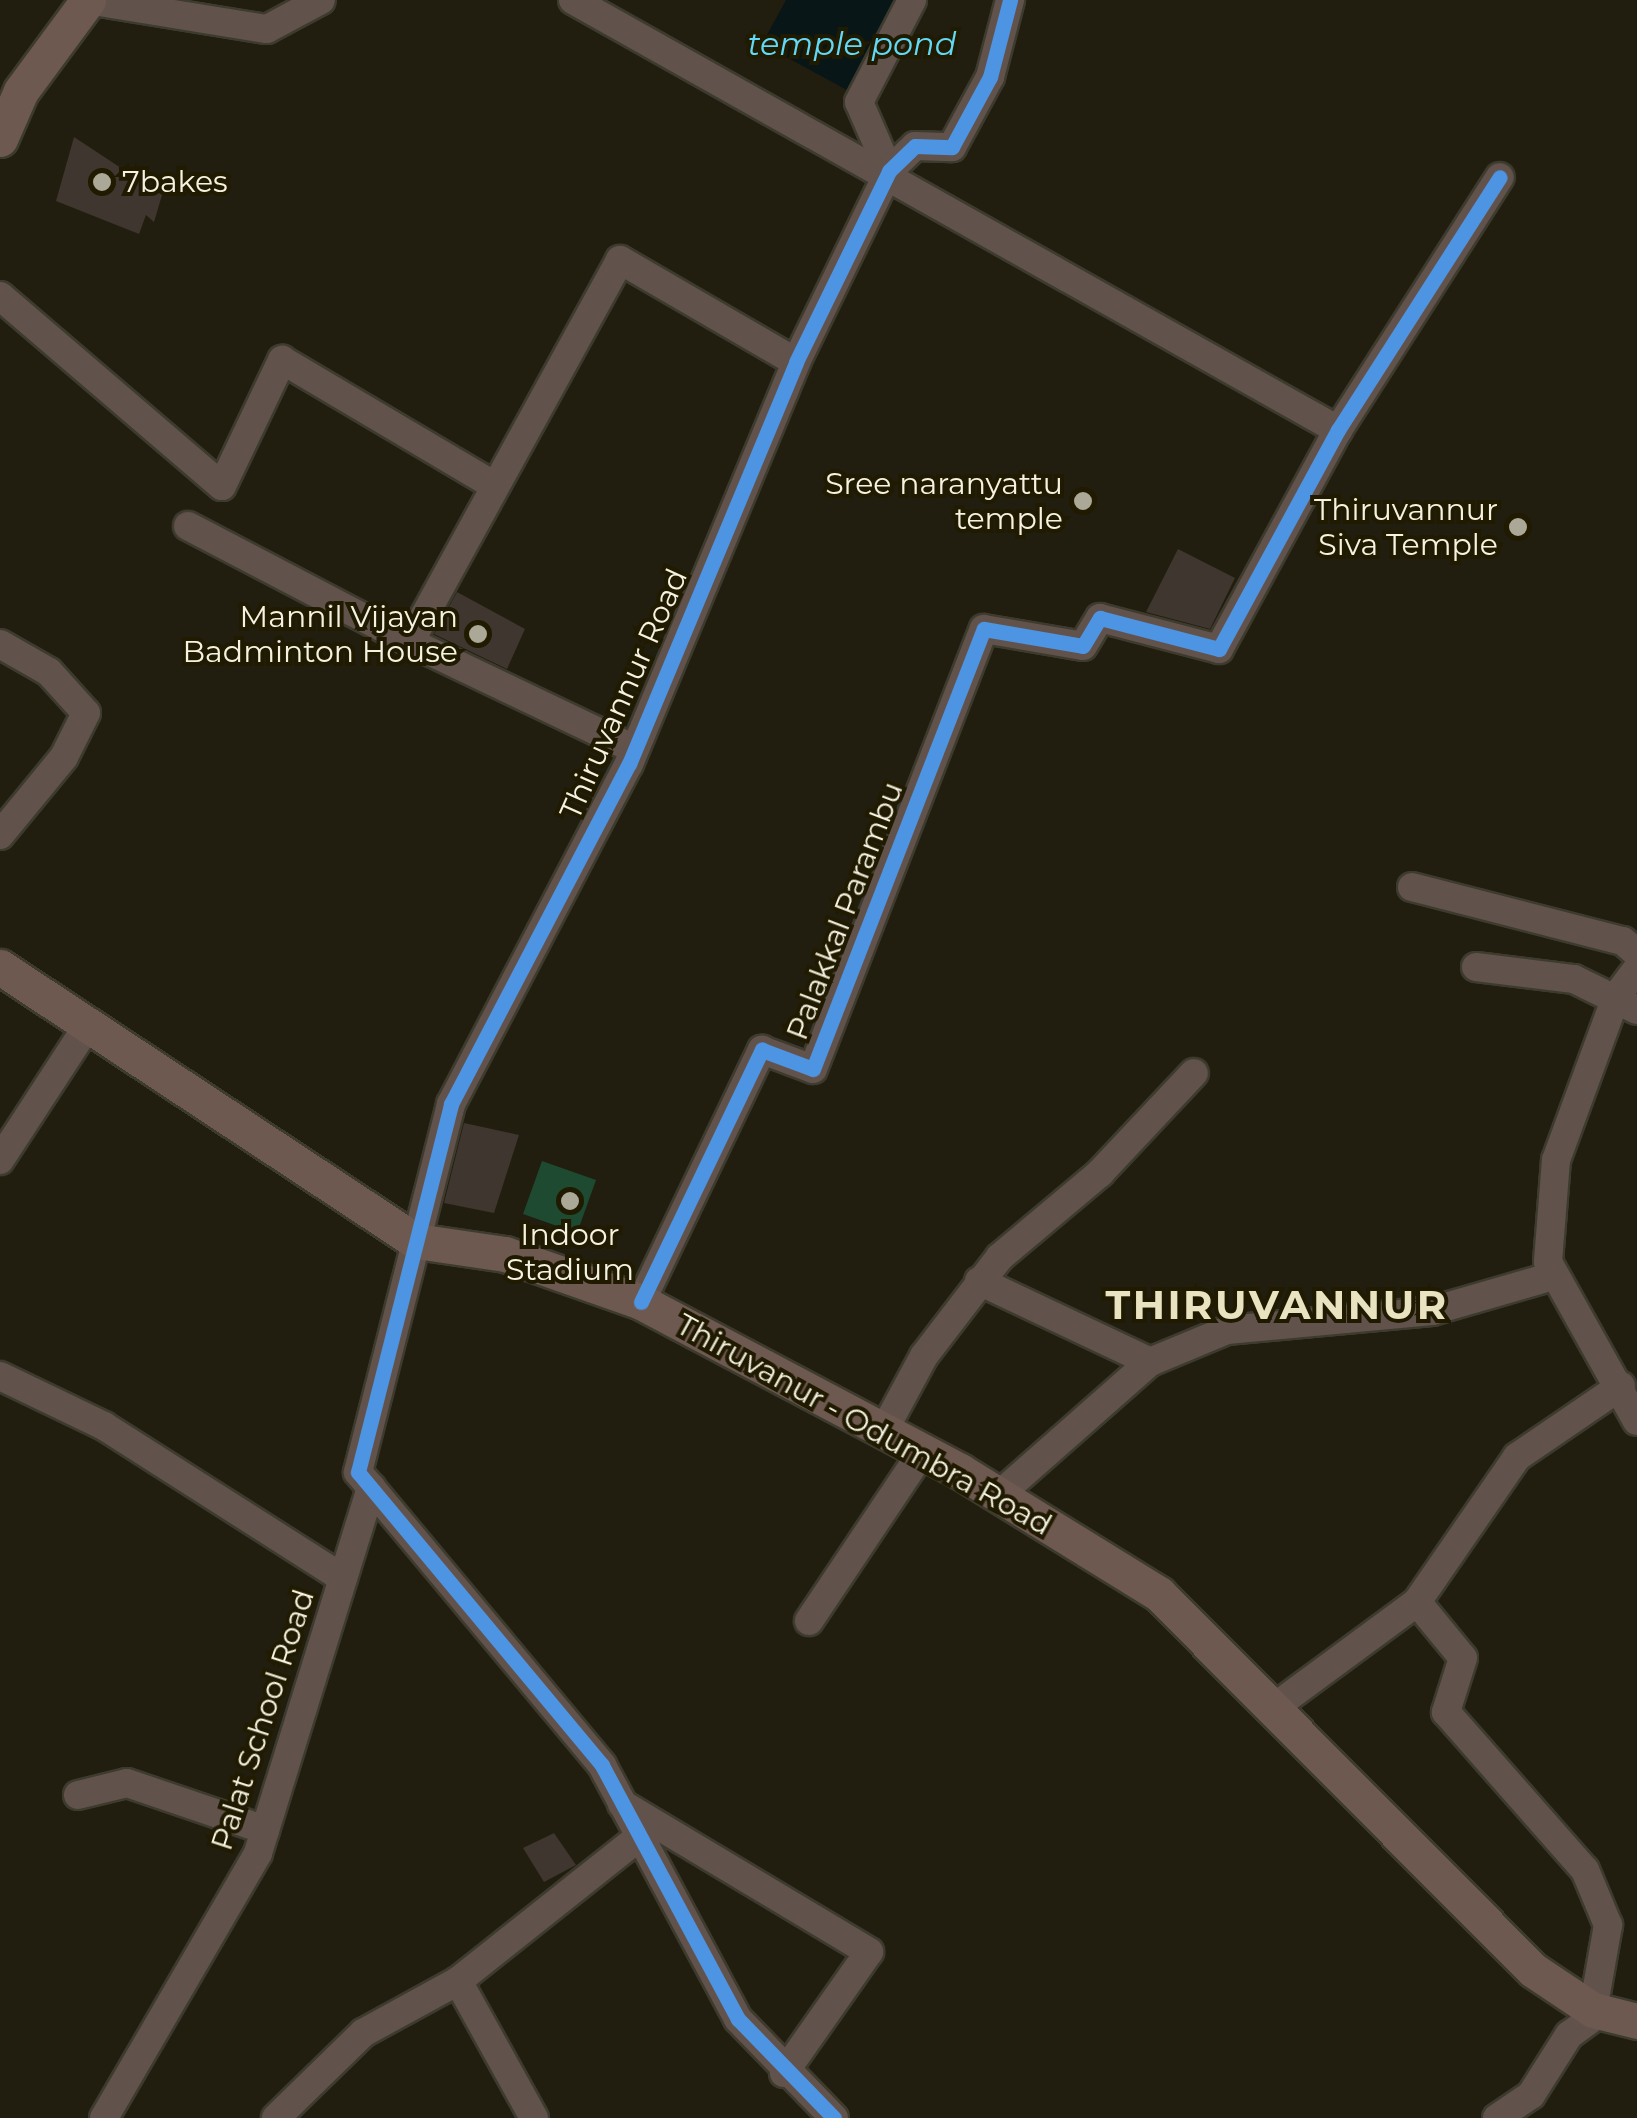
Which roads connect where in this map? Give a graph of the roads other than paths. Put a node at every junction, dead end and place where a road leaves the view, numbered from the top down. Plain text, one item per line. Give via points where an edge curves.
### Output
1 (88, 0) edge
2 (321, 0) edge
3 (573, 0) edge
4 (912, 0) edge
5 (1010, 0) edge
6 (0, 139) edge
7 (889, 171) junction
8 (1500, 177) dead end
9 (0, 296) edge
10 (796, 362) junction
11 (1338, 430) junction
12 (492, 484) junction
13 (188, 526) dead end
14 (410, 642) junction
15 (0, 644) edge
16 (634, 749) junction
17 (0, 835) edge
18 (1412, 887) dead end
19 (1637, 953) edge
20 (1476, 966) dead end
21 (0, 967) edge
22 (1637, 969) edge
23 (1626, 1004) edge
24 (88, 1025) junction
25 (1194, 1073) dead end
26 (0, 1160) edge
27 (416, 1241) junction
28 (1553, 1276) junction
29 (979, 1281) junction
30 (641, 1302) junction
31 (1150, 1362) junction
32 (0, 1376) edge
33 (1620, 1386) junction
34 (1637, 1421) edge
35 (884, 1432) junction
36 (922, 1452) junction
37 (371, 1488) junction
38 (999, 1494) junction
39 (343, 1578) junction
40 (1417, 1602) junction
41 (809, 1622) dead end
42 (1272, 1709) junction
43 (78, 1795) dead end
44 (622, 1804) junction
45 (265, 1830) junction
46 (639, 1837) junction
47 (458, 1980) junction
48 (1596, 2012) junction
49 (1637, 2020) edge
50 (784, 2073) junction
51 (104, 2118) edge
52 (276, 2118) edge
53 (534, 2118) edge
54 (834, 2118) edge
55 (1497, 2118) edge

1 - 2 street via 267,28
1 - 6 main road via 21,91
3 - 7 street
4 - 7 street via 859,102
5 - 7 street via 990,77 952,147 916,146
7 - 10 street, Thiruvannur Road
7 - 11 street
8 - 11 street
9 - 12 street via 222,486 282,360
10 - 12 street via 620,260
10 - 16 street, Thiruvannur Road
11 - 30 street, Palakkal Parambu via 1219,649 1100,618 1084,646 984,629 813,1068 762,1050
12 - 14 street
13 - 14 street
14 - 16 street
15 - 17 street via 49,672 86,713 64,757
16 - 27 street, Thiruvannur Road via 451,1104
18 - 19 street via 1623,941
20 - 23 street via 1574,979
21 - 24 main road, Thiruvanur - Odumbra Road
22 - 23 street
23 - 28 street via 1556,1160
24 - 26 street
24 - 27 main road, Thiruvanur - Odumbra Road
25 - 29 street
27 - 30 main road, Thiruvanur - Odumbra Road via 505,1254
27 - 37 street, Thiruvannur Road via 358,1472
28 - 31 street via 1432,1311 1226,1330
28 - 33 street
29 - 31 street
29 - 35 street
30 - 35 main road, Thiruvanur - Odumbra Road
31 - 38 street
32 - 39 street via 104,1426
33 - 34 street
33 - 40 street via 1517,1457
35 - 36 main road, Thiruvanur - Odumbra Road
36 - 38 main road, Thiruvanur - Odumbra Road
36 - 41 street
37 - 39 street, Palat School Road
37 - 44 street via 602,1765
38 - 42 main road, Thiruvanur - Odumbra Road via 1158,1594
39 - 45 street, Palat School Road
40 - 42 street
40 - 48 street via 1463,1658 1446,1712 1585,1870 1608,1925
42 - 48 main road, Thiruvanur - Odumbra Road via 1533,1970
43 - 45 street via 127,1783
44 - 46 street
44 - 50 street via 869,1952
45 - 51 street, Palat School Road via 175,2007
46 - 47 street
46 - 50 street via 738,2019
47 - 52 street via 362,2032
47 - 53 street
48 - 49 main road, Thiruvanur - Odumbra Road
48 - 55 street via 1568,2035 1531,2094
50 - 54 street

